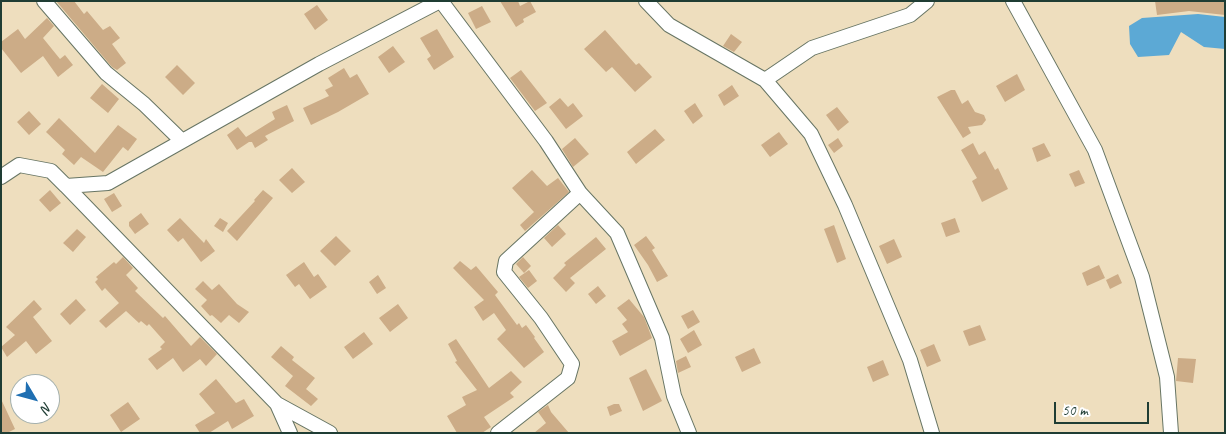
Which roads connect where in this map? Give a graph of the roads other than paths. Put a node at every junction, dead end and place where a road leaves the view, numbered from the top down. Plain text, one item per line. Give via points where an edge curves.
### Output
1 (44, 1) edge
2 (441, 1) edge
3 (646, 1) edge
4 (927, 1) edge
5 (1013, 1) edge
6 (764, 80) junction
7 (181, 140) junction
8 (1, 177) edge
9 (66, 186) junction
10 (580, 193) junction
11 (277, 404) junction
12 (290, 433) edge
13 (330, 433) edge
14 (498, 433) edge
15 (689, 433) edge
16 (932, 433) edge
17 (1171, 433) edge

1 - 7 street via 106,73
2 - 7 street
2 - 10 street via 546,141
3 - 6 street via 669,25
4 - 6 street via 910,15 812,48
5 - 17 street via 1095,150 1135,259 1167,377
6 - 16 street via 811,134 846,205 910,360
7 - 9 street via 108,183
8 - 9 street via 19,165 51,172
9 - 11 street
10 - 14 street via 506,261 504,272 572,364 568,378
10 - 15 street via 617,233 643,289 662,338 674,396
11 - 12 street
11 - 13 street

